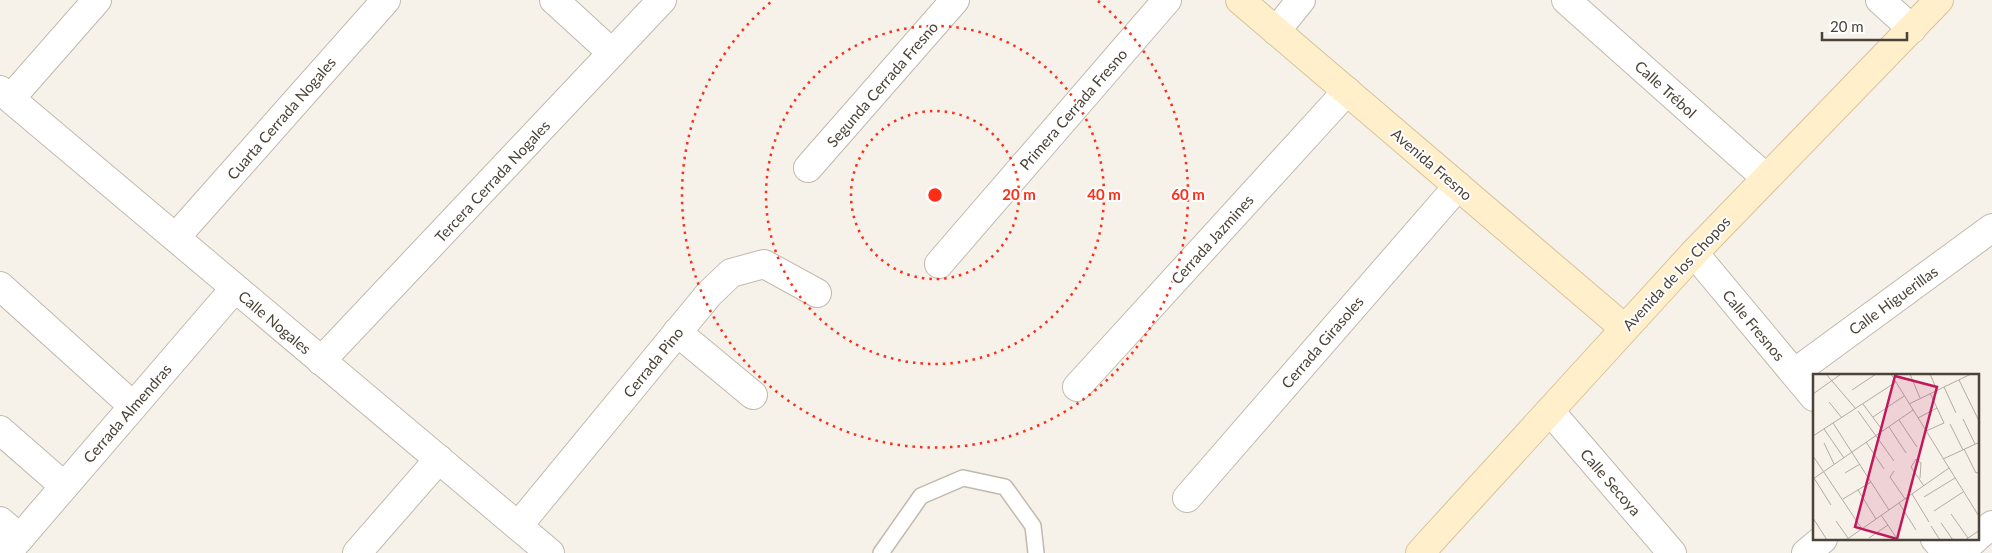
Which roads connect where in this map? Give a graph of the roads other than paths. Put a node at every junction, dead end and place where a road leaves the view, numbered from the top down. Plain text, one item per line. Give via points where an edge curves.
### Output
1 (97, 0) edge
2 (386, 0) edge
3 (554, 0) edge
4 (662, 0) edge
5 (955, 0) edge
6 (1167, 0) edge
7 (1240, 0) edge
8 (1301, 0) edge
9 (1566, 0) edge
10 (1880, 0) edge
11 (1939, 0) edge
12 (1912, 29) junction
13 (1276, 32) junction
14 (612, 53) junction
15 (1347, 92) junction
16 (5, 94) edge
17 (808, 168) dead end
18 (1766, 178) junction
19 (1458, 186) junction
20 (1992, 228) edge
21 (176, 237) junction
22 (1694, 253) junction
23 (939, 264) dead end
24 (0, 286) edge
25 (234, 288) junction
26 (817, 294) dead end
27 (1624, 328) junction
28 (677, 332) junction
29 (321, 361) junction
30 (1794, 373) junction
31 (1077, 387) dead end
32 (753, 395) dead end
33 (1813, 396) edge
34 (133, 406) junction
35 (1550, 411) junction
36 (0, 430) edge
37 (438, 459) junction
38 (64, 486) junction
39 (1187, 498) dead end
40 (1992, 525) edge
41 (518, 526) junction
42 (1980, 534) edge
43 (9, 537) edge
44 (1822, 540) edge
45 (1936, 540) edge
46 (1974, 540) edge
47 (357, 553) edge
48 (550, 553) edge
49 (881, 553) edge
50 (1036, 553) edge
51 (1420, 553) edge
52 (1672, 553) edge
53 (1806, 553) edge
54 (1946, 553) edge
55 (1958, 553) edge

1 - 16 street
2 - 21 street, Cuarta Cerrada Nogales
3 - 14 street
4 - 14 street, Tercera Cerrada Nogales
5 - 17 street, Segunda Cerrada Fresno
6 - 23 street, Primera Cerrada Fresno
7 - 13 street, Avenida Fresno
8 - 13 street
9 - 18 street, Calle Trébol
10 - 12 street
11 - 12 street, Avenida de los Chopos
12 - 18 street, Avenida de los Chopos
13 - 15 street, Avenida Fresno
14 - 29 street, Tercera Cerrada Nogales
15 - 19 street, Avenida Fresno
15 - 31 street, Cerrada Jazmines
16 - 21 street, Calle Nogales
18 - 22 street, Avenida de los Chopos
19 - 27 street, Avenida Fresno
19 - 39 street, Cerrada Girasoles
20 - 30 street, Calle Higuerillas
21 - 25 street, Calle Nogales
22 - 27 street, Avenida de los Chopos
22 - 30 street, Calle Fresnos
24 - 34 street
25 - 29 street, Calle Nogales
25 - 34 street, Cerrada Almendras
26 - 28 street, Cerrada Pino via 764,264 731,273
27 - 35 street, Avenida de los Chopos
28 - 32 street
28 - 41 street, Cerrada Pino
29 - 37 street, Calle Nogales
30 - 33 street, Calle Fresnos
34 - 38 street, Cerrada Almendras
35 - 51 street, Avenida de los Chopos
35 - 52 street, Calle Secoya
36 - 38 street
37 - 41 street, Calle Nogales
37 - 47 street
38 - 43 street, Cerrada Almendras
40 - 42 street
41 - 48 street, Calle Nogales
44 - 53 street
45 - 54 street
46 - 55 street
49 - 50 lane via 921,496 963,478 1005,487 1033,526

